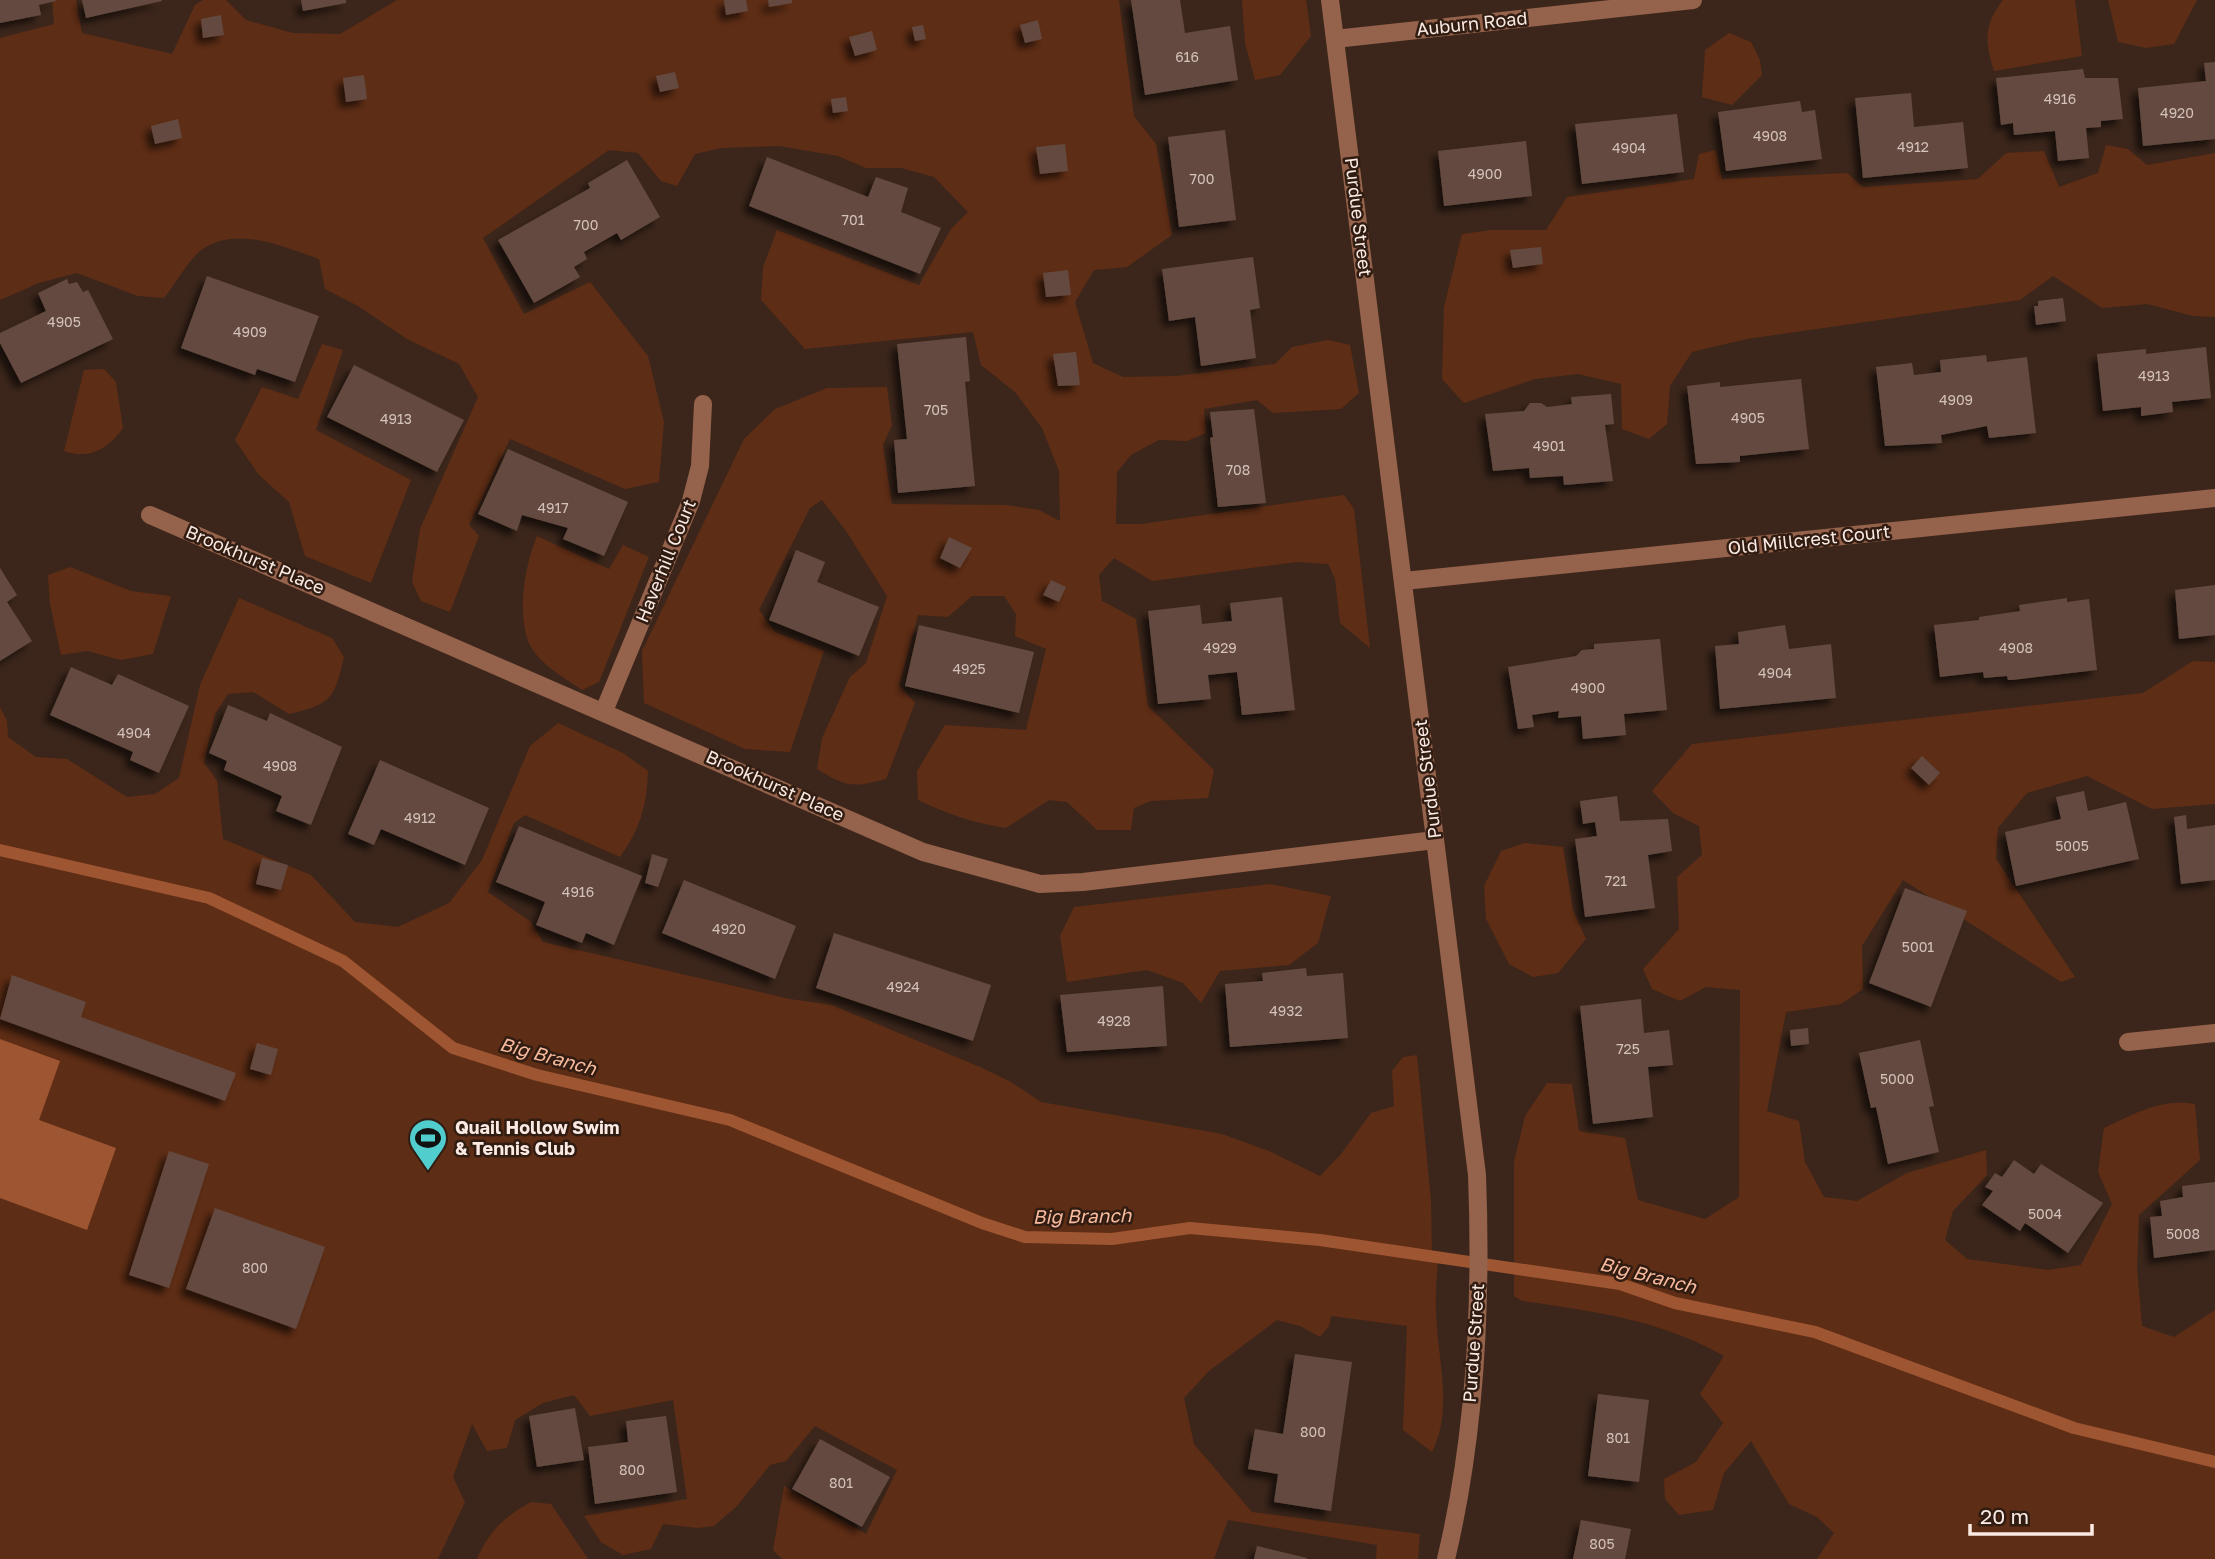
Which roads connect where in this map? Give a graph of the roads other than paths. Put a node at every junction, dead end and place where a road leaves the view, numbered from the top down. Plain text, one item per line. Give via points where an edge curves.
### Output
1 (1330, 0) edge
2 (1692, 0) edge
3 (1335, 39) junction
4 (703, 404) dead end
5 (2215, 498) edge
6 (150, 515) dead end
7 (1404, 582) junction
8 (604, 711) junction
9 (1435, 840) junction
10 (2215, 1033) edge
11 (2128, 1042) dead end
12 (1446, 1559) edge

1 - 3 street, Purdue Street
2 - 3 street, Auburn Road
3 - 7 street, Purdue Street
4 - 8 street, Haverhill Court via 700,466 691,501
5 - 7 street, Old Millcrest Court
6 - 8 street, Brookhurst Place
7 - 9 street, Purdue Street
8 - 9 street, Brookhurst Place via 923,852 1041,884
9 - 12 street, Purdue Street via 1468,1089 1480,1255 1466,1439
10 - 11 street

